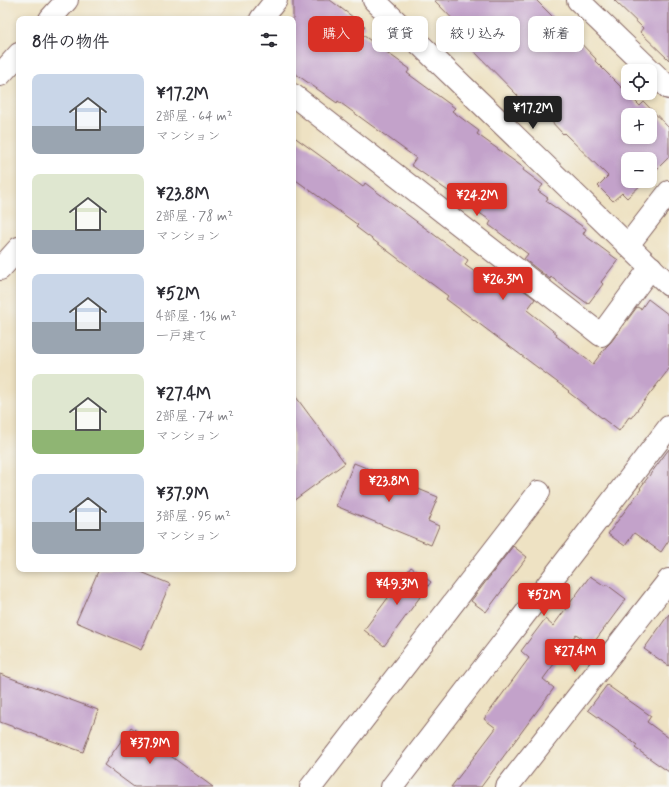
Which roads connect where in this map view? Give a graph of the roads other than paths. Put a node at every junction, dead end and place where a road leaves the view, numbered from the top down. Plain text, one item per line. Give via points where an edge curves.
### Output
1 (67, 0) edge
2 (276, 0) edge
3 (374, 0) edge
4 (578, 0) edge
5 (53, 16) edge
6 (263, 16) edge
7 (16, 57) edge
8 (0, 75) edge
9 (669, 88) edge
10 (296, 97) edge
11 (669, 192) edge
12 (628, 245) junction
13 (16, 251) edge
14 (651, 267) junction
15 (0, 269) edge
16 (669, 285) edge
17 (669, 427) edge
18 (539, 492) dead end
19 (669, 580) edge
20 (312, 787) edge
21 (392, 787) edge
22 (507, 787) edge

1 - 5 street
2 - 6 street
3 - 12 street
4 - 9 street
7 - 8 street
10 - 14 street via 601,335
11 - 12 street
12 - 14 street
13 - 15 street
14 - 16 street
17 - 21 street
18 - 20 street
19 - 22 street

